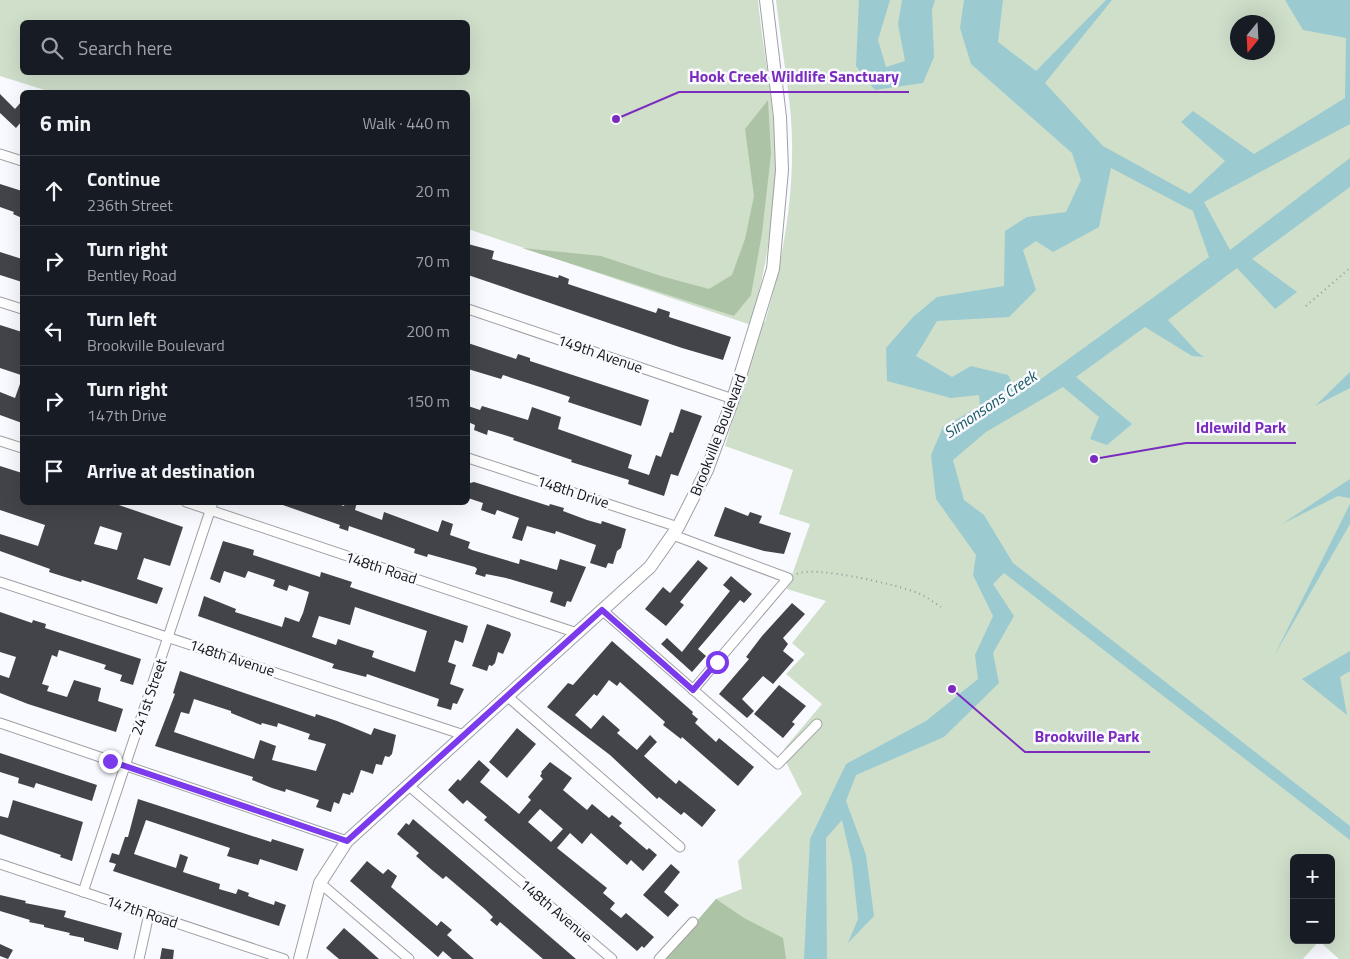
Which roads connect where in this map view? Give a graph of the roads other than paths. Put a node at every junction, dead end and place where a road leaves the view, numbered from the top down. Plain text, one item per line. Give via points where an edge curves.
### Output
1 (766, 0) edge
2 (0, 154) edge
3 (20, 160) edge
4 (0, 302) edge
5 (20, 308) edge
6 (470, 310) edge
7 (733, 398) junction
8 (0, 441) edge
9 (20, 447) edge
10 (470, 459) edge
11 (212, 507) edge
12 (676, 531) junction
13 (0, 582) edge
14 (602, 610) junction
15 (577, 633) junction
16 (169, 638) junction
17 (693, 690) junction
18 (507, 696) junction
19 (0, 724) edge
20 (816, 724) dead end
21 (464, 735) junction
22 (126, 766) junction
23 (409, 786) junction
24 (347, 841) junction
25 (680, 846) dead end
26 (0, 864) edge
27 (320, 883) junction
28 (83, 892) junction
29 (148, 914) junction
30 (693, 922) dead end
31 (138, 959) edge
32 (284, 959) edge
33 (300, 959) edge
34 (409, 959) edge
35 (612, 959) edge
36 (659, 959) edge

1 - 7 street, Brookville Boulevard via 780,117 782,170 779,219 769,288
2 - 3 street
4 - 5 street
6 - 7 street, 149th Avenue
7 - 12 street, Brookville Boulevard via 707,470
8 - 9 street
10 - 12 street, 148th Drive
11 - 15 street, 148th Road
11 - 16 street, 241st Street
12 - 14 street, Brookville Boulevard via 650,567
12 - 17 street, 148th Drive via 788,578
13 - 16 street, 148th Avenue
14 - 15 street, Brookville Boulevard
14 - 17 street
15 - 18 street, Brookville Boulevard
16 - 21 street, 148th Avenue
16 - 22 street, 241st Street
17 - 20 street via 778,764
18 - 21 street, Brookville Boulevard
18 - 25 street
19 - 22 street
21 - 23 street, Brookville Boulevard
22 - 24 street
22 - 28 street, 241st Street
23 - 24 street, Brookville Boulevard
23 - 35 street, 148th Avenue
24 - 27 street, Brookville Boulevard
26 - 28 street, 147th Road
27 - 33 street, Brookville Boulevard
27 - 34 street
28 - 29 street, 147th Road
29 - 31 street
29 - 32 street, 147th Road
30 - 36 street

